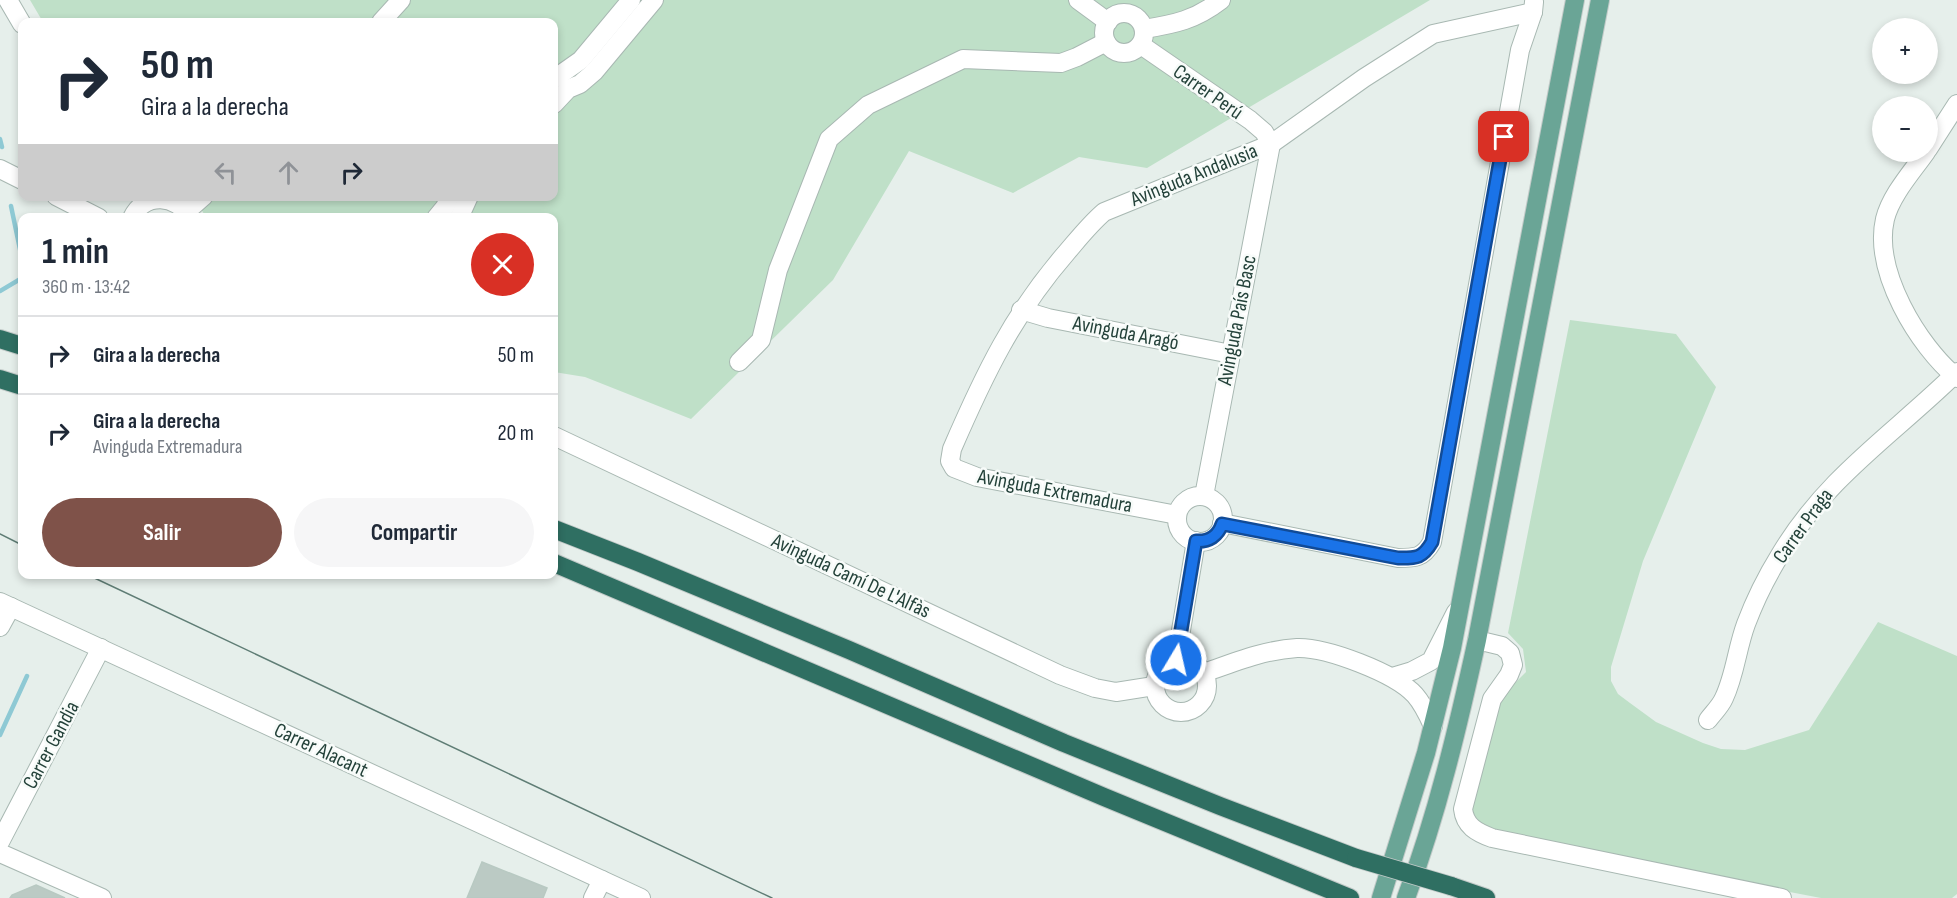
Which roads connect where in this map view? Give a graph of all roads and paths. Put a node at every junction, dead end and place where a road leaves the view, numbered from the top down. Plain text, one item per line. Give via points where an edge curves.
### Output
1 (8, 0) edge
2 (401, 0) edge
3 (631, 0) edge
4 (654, 0) edge
5 (1077, 0) edge
6 (1221, 0) edge
7 (1575, 0) edge
8 (1599, 0) edge
9 (1533, 6) edge
10 (18, 18) edge
11 (385, 18) edge
12 (1108, 22) junction
13 (1142, 37) junction
14 (1106, 42) junction
15 (558, 76) edge
16 (558, 100) edge
17 (1957, 104) edge
18 (1938, 133) edge
19 (1271, 144) junction
20 (1919, 162) edge
21 (0, 169) edge
22 (18, 178) edge
23 (66, 201) edge
24 (172, 201) edge
25 (200, 201) edge
26 (89, 213) edge
27 (187, 213) edge
28 (189, 213) edge
29 (1021, 310) junction
30 (0, 339) edge
31 (18, 345) edge
32 (1231, 354) junction
33 (739, 362) dead end
34 (1956, 375) edge
35 (0, 379) edge
36 (18, 385) edge
37 (558, 438) edge
38 (952, 449) joint
39 (1204, 496) junction
40 (1177, 515) junction
41 (1222, 524) junction
42 (558, 531) edge
43 (1196, 541) junction
44 (558, 565) edge
45 (1461, 602) junction
46 (6, 604) edge
47 (0, 627) edge
48 (1477, 640) junction
49 (101, 648) junction
50 (1176, 660) junction
51 (1204, 674) junction
52 (1392, 677) junction
53 (1154, 686) junction
54 (1708, 720) dead end
55 (1433, 726) junction
56 (0, 842) edge
57 (0, 853) edge
58 (602, 880) junction
59 (1348, 897) edge
60 (102, 898) edge
61 (593, 898) edge
62 (641, 898) edge
63 (1381, 898) edge
64 (1406, 898) edge
65 (1486, 898) edge
66 (1782, 898) edge

1 - 10 street
2 - 11 street
3 - 15 street via 577,64
4 - 16 street via 594,72
5 - 12 street
6 - 13 street via 1190,19
7 - 45 main road
8 - 48 main road
9 - 19 street, Avinguda Andalusia via 1433,34
9 - 41 street via 1520,50 1432,542 1426,552 1417,558 1398,558
12 - 13 street via 1127,13 1138,19
12 - 14 street
13 - 14 street via 1132,52 1125,53 1113,50
13 - 19 street, Carrer Perú via 1250,120
14 - 33 street via 1077,57 1054,63 963,59 860,111 829,139 778,270 761,340
17 - 18 street
19 - 29 street, Avinguda Andalusia via 1104,212
19 - 32 street, Avinguda País Basc
20 - 34 street via 1886,217 1884,254 1900,304 1915,331
21 - 22 street
23 - 26 street
24 - 27 street
25 - 28 street
29 - 32 street, Avinguda Aragó
29 - 38 street, Avinguda Andalusia via 986,373
30 - 31 highway
32 - 39 street, Avinguda País Basc
34 - 54 street, Carrer Praga via 1851,467 1793,534 1752,610 1725,697
35 - 36 highway
37 - 53 street, Avinguda Camí De L'Alfàs via 1060,675 1116,692
38 - 40 street, Avinguda Extremadura via 950,461 962,473
39 - 40 street via 1185,501
39 - 41 street via 1222,512
40 - 43 street via 1179,529 1189,540
41 - 43 street via 1211,538
42 - 65 highway, bridge via 1220,806 1356,858
43 - 50 street
44 - 59 highway
45 - 52 street via 1431,661
45 - 55 main road
46 - 47 street
46 - 49 street, Carrer Alacant
48 - 64 main road via 1452,745
48 - 66 street via 1502,646 1510,653 1513,665 1492,699 1463,809 1475,831 1492,838
49 - 56 street, Carrer Gandia
49 - 58 street, Carrer Alacant
50 - 51 street via 1191,662
50 - 53 street via 1160,670
51 - 52 street via 1256,654 1299,648 1344,657
51 - 53 street via 1204,699 1191,711 1166,709
52 - 55 street via 1414,693
55 - 63 main road
57 - 60 street
58 - 61 street
58 - 62 street, Carrer Alacant

